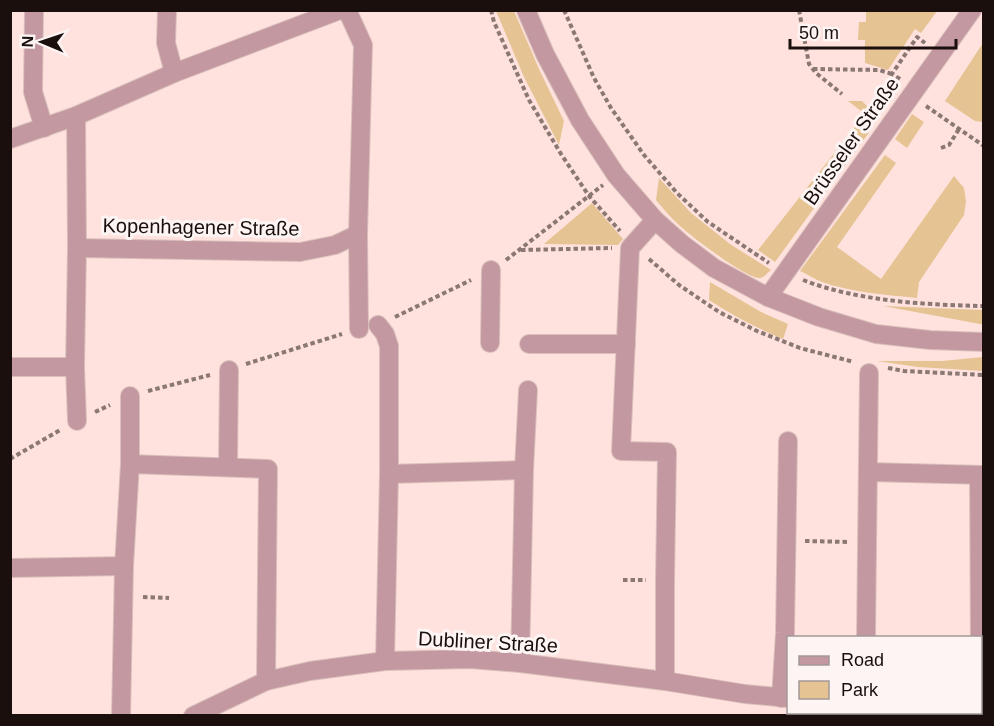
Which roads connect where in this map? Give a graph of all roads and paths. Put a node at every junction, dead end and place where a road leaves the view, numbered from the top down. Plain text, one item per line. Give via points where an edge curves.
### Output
1 (34, 10) edge
2 (167, 10) edge
3 (340, 10) edge
4 (347, 10) edge
5 (526, 10) edge
6 (564, 10) edge
7 (799, 10) edge
8 (972, 10) edge
9 (813, 69) junction
10 (174, 73) junction
11 (892, 74) dead end
12 (842, 94) dead end
13 (911, 95) junction
14 (76, 117) junction
15 (44, 128) junction
16 (959, 129) junction
17 (10, 139) edge
18 (984, 146) edge
19 (942, 148) dead end
20 (616, 175) junction
21 (655, 220) junction
22 (358, 234) junction
23 (77, 248) junction
24 (630, 248) junction
25 (520, 250) junction
26 (491, 270) junction
27 (785, 273) junction
28 (768, 297) junction
29 (984, 306) edge
30 (378, 325) joint
31 (359, 329) joint
32 (984, 342) edge
33 (490, 343) dead end
34 (529, 344) dead end
35 (626, 344) junction
36 (10, 367) edge
37 (75, 367) junction
38 (229, 370) junction
39 (869, 373) dead end
40 (528, 390) dead end
41 (130, 396) junction
42 (76, 421) junction
43 (788, 441) dead end
44 (10, 459) edge
45 (130, 464) junction
46 (228, 467) junction
47 (524, 470) junction
48 (869, 472) junction
49 (388, 474) junction
50 (982, 475) edge
51 (786, 541) junction
52 (867, 542) junction
53 (124, 566) junction
54 (10, 568) edge
55 (623, 580) dead end
56 (646, 580) dead end
57 (123, 596) junction
58 (169, 598) dead end
59 (866, 636) edge
60 (981, 636) edge
61 (385, 661) junction
62 (520, 663) junction
63 (266, 681) junction
64 (665, 681) junction
65 (785, 698) edge
66 (121, 716) edge
67 (193, 716) edge

1 - 15 street via 33,92
2 - 10 street via 166,43
3 - 10 street
4 - 22 street via 363,45
5 - 20 street via 580,120
6 - 27 path via 611,108 676,193 708,222
7 - 9 path
8 - 13 street, Brüsseler Straße
9 - 11 path via 879,70
9 - 12 path
10 - 14 street
13 - 16 path
13 - 27 street, Brüsseler Straße
14 - 15 street
14 - 23 street
15 - 17 street
16 - 18 path
16 - 19 path via 949,145
20 - 21 street
20 - 25 path
21 - 24 street
21 - 28 street via 714,268
22 - 23 street, Kopenhagener Straße via 335,245 300,252
22 - 31 street
23 - 37 street
24 - 25 path
24 - 35 street
25 - 26 path
26 - 30 path
26 - 33 street
27 - 28 street, Brüsseler Straße
27 - 29 path via 871,298
28 - 32 street via 876,334
30 - 49 street via 388,346
31 - 38 path
34 - 35 street
35 - 64 street via 621,451 668,452
36 - 37 street
37 - 42 street
38 - 41 path
38 - 46 street
39 - 48 street
40 - 47 street
41 - 42 path
41 - 45 street
42 - 44 path
43 - 51 street
45 - 46 street
45 - 53 street
46 - 63 street via 268,469
47 - 49 street
47 - 62 street
48 - 50 street
48 - 52 street
49 - 61 street
50 - 60 street
51 - 52 path
51 - 65 street
52 - 59 street
53 - 54 street
53 - 57 street
55 - 56 path
57 - 58 path
57 - 66 street
61 - 62 street, Dubliner Straße via 470,659
61 - 63 street, Dubliner Straße
62 - 64 street, Dubliner Straße
63 - 67 street, Dubliner Straße
64 - 65 street, Dubliner Straße

